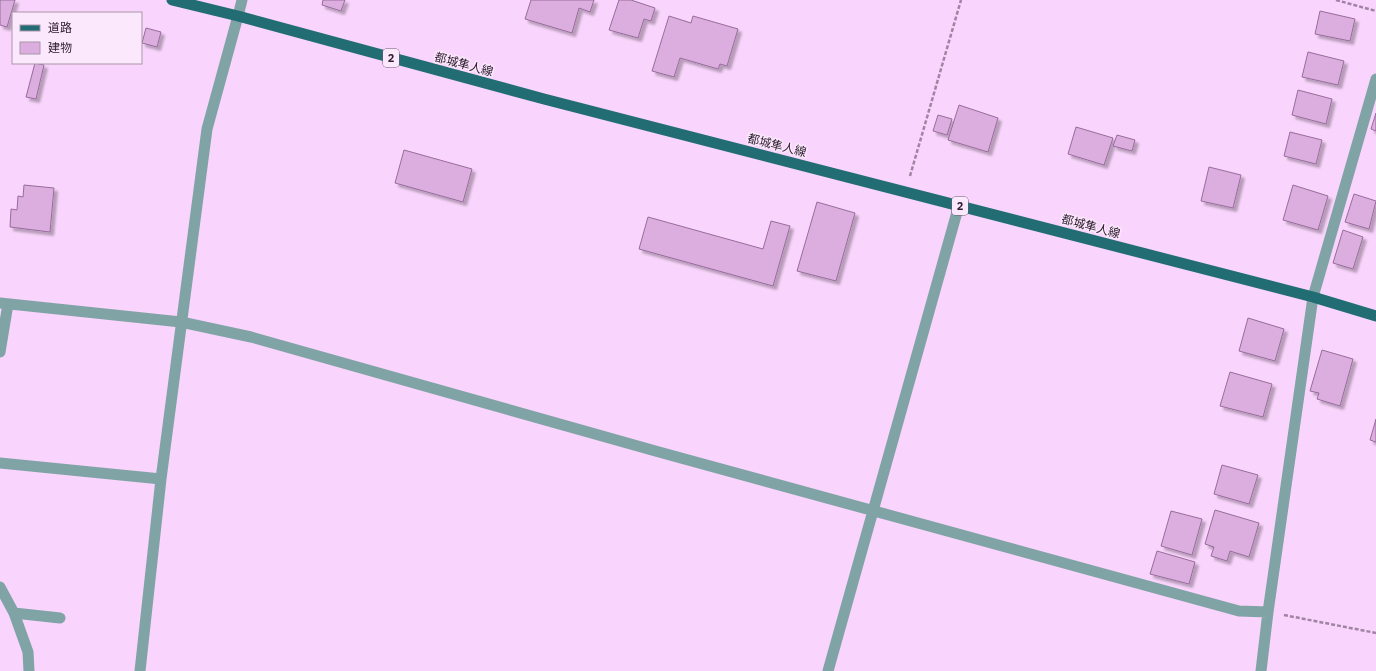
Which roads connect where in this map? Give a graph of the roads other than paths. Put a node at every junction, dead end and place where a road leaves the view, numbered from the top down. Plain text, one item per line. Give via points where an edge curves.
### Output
1 (172, 0) edge
2 (242, 0) edge
3 (238, 16) junction
4 (1376, 79) edge
5 (959, 205) junction
6 (1313, 297) junction
7 (4, 303) edge
8 (1376, 316) edge
9 (181, 322) junction
10 (0, 352) edge
11 (0, 463) edge
12 (161, 480) junction
13 (873, 510) junction
14 (0, 587) edge
15 (1268, 612) junction
16 (14, 613) junction
17 (60, 618) dead end
18 (29, 671) edge
19 (140, 671) edge
20 (828, 671) edge
21 (1261, 671) edge

1 - 3 main road, 都城隼人線 / 2
2 - 3 street
3 - 5 main road, 都城隼人線 / 2 via 544,99
3 - 9 street via 207,129
4 - 6 street
5 - 6 main road, 都城隼人線 / 2
5 - 13 street
6 - 8 main road, 都城隼人線 / 2
6 - 15 street
7 - 9 street
7 - 10 street
9 - 12 street
9 - 13 street via 251,336 658,452
11 - 12 street
12 - 19 street
13 - 15 street via 1239,611
13 - 20 street
14 - 16 street
15 - 21 street
16 - 17 street
16 - 18 street via 28,652

